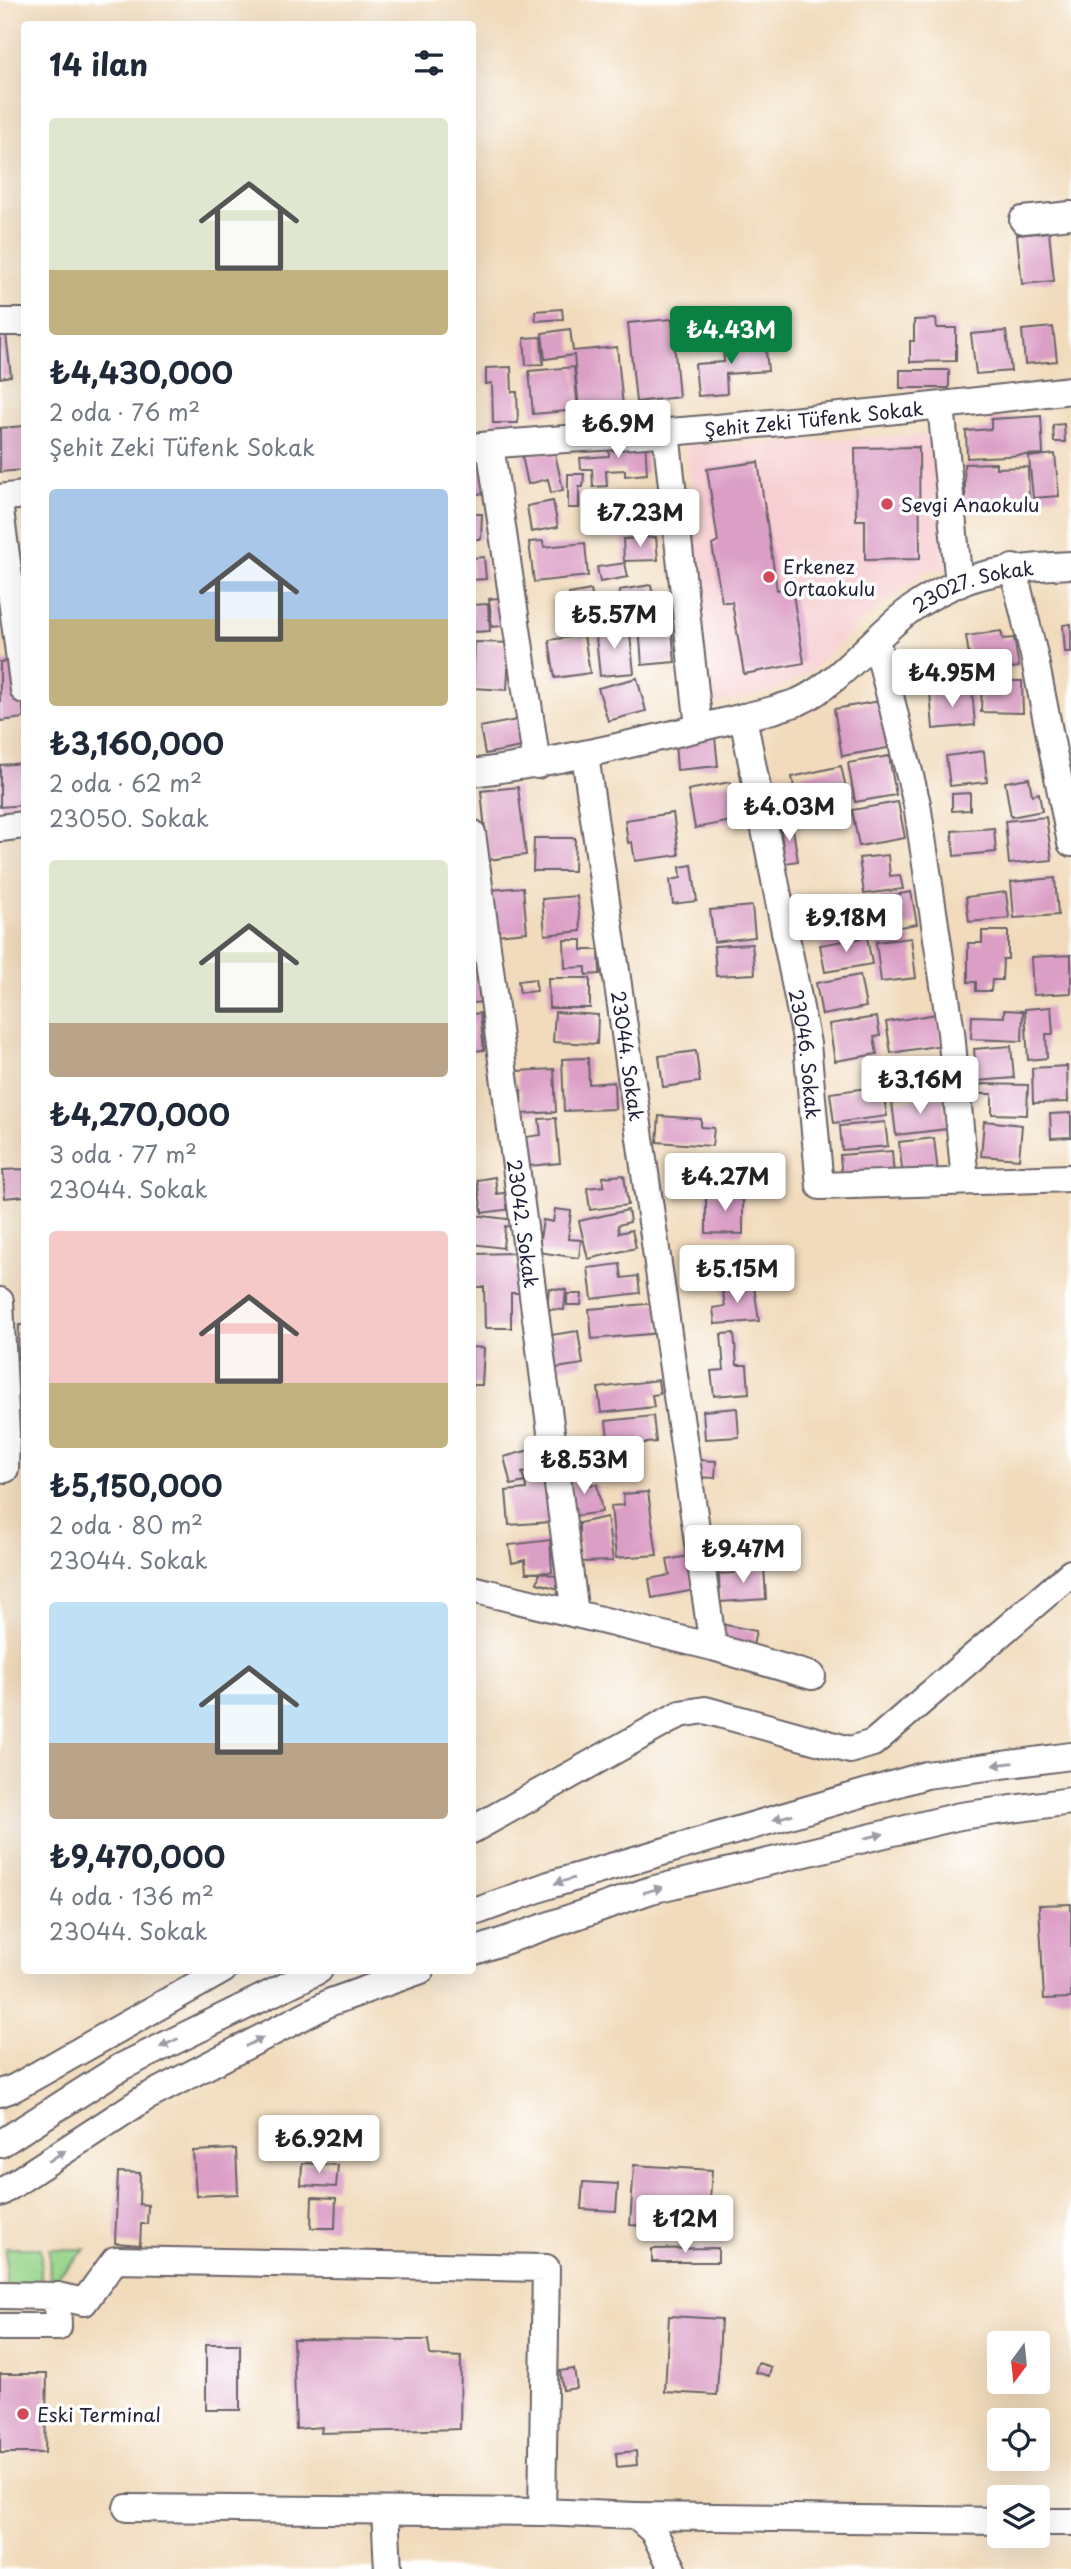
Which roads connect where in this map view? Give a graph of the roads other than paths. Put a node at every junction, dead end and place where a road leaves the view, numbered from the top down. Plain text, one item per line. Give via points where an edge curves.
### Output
1 (1071, 215) edge
2 (1023, 220) dead end
3 (0, 322) edge
4 (21, 322) edge
5 (1071, 390) edge
6 (941, 406) junction
7 (666, 432) junction
8 (481, 446) edge
9 (21, 495) edge
10 (0, 498) edge
11 (0, 510) edge
12 (1071, 565) edge
13 (1013, 568) junction
14 (959, 584) junction
15 (876, 640) junction
16 (10, 652) edge
17 (21, 682) edge
18 (743, 717) junction
19 (699, 727) junction
20 (585, 755) junction
21 (537, 765) junction
22 (476, 773) edge
23 (21, 825) edge
24 (0, 828) edge
25 (1071, 843) edge
26 (476, 863) edge
27 (1071, 1178) edge
28 (965, 1181) junction
29 (0, 1301) edge
30 (10, 1470) edge
31 (1071, 1573) edge
32 (476, 1590) edge
33 (575, 1614) junction
34 (713, 1647) junction
35 (812, 1676) dead end
36 (1071, 1756) edge
37 (1071, 1801) edge
38 (476, 1828) edge
39 (476, 1912) edge
40 (476, 1951) edge
41 (216, 1974) edge
42 (310, 1974) edge
43 (410, 1974) edge
44 (0, 2093) edge
45 (0, 2144) edge
46 (0, 2193) edge
47 (0, 2295) edge
48 (57, 2297) junction
49 (0, 2327) edge
50 (127, 2508) dead end
51 (385, 2511) junction
52 (542, 2512) junction
53 (636, 2516) junction
54 (987, 2521) edge
55 (1050, 2522) edge
56 (1071, 2522) edge
57 (388, 2569) edge
58 (673, 2569) edge

1 - 2 street
3 - 4 street
5 - 6 street, Şehit Zeki Tüfenk Sokak
6 - 7 street, Şehit Zeki Tüfenk Sokak
6 - 14 street
7 - 8 street, Şehit Zeki Tüfenk Sokak
7 - 19 street
8 - 21 street
9 - 10 street
11 - 16 street
12 - 13 street, 23027. Sokak
13 - 14 street, 23027. Sokak
13 - 25 street
14 - 15 street, 23027. Sokak via 910,610
15 - 18 street, 23027. Sokak via 800,701
15 - 28 street via 917,804 951,1032
16 - 17 street
18 - 19 street, 23027. Sokak
18 - 28 street, 23046. Sokak via 807,1044 820,1185
19 - 20 street, 23027. Sokak
20 - 21 street, 23027. Sokak
20 - 34 street, 23044. Sokak
21 - 22 street, 23027. Sokak
23 - 24 street
26 - 33 street, 23042. Sokak
27 - 28 street
29 - 30 street
31 - 38 street via 873,1743 850,1751 705,1710 680,1714
32 - 33 street
33 - 34 street
34 - 35 street
36 -> 39 street via 926,1774 549,1885
40 -> 37 street via 651,1890 960,1816
41 - 44 street
42 -> 45 street via 121,2067
46 -> 43 street via 145,2098 331,2002
47 - 48 street
48 - 49 street via 58,2327
48 - 52 street via 84,2302 115,2260 546,2268
50 - 51 street
51 - 52 street
51 - 57 street
52 - 53 street
53 - 54 street
53 - 58 street via 653,2531
55 - 56 street

